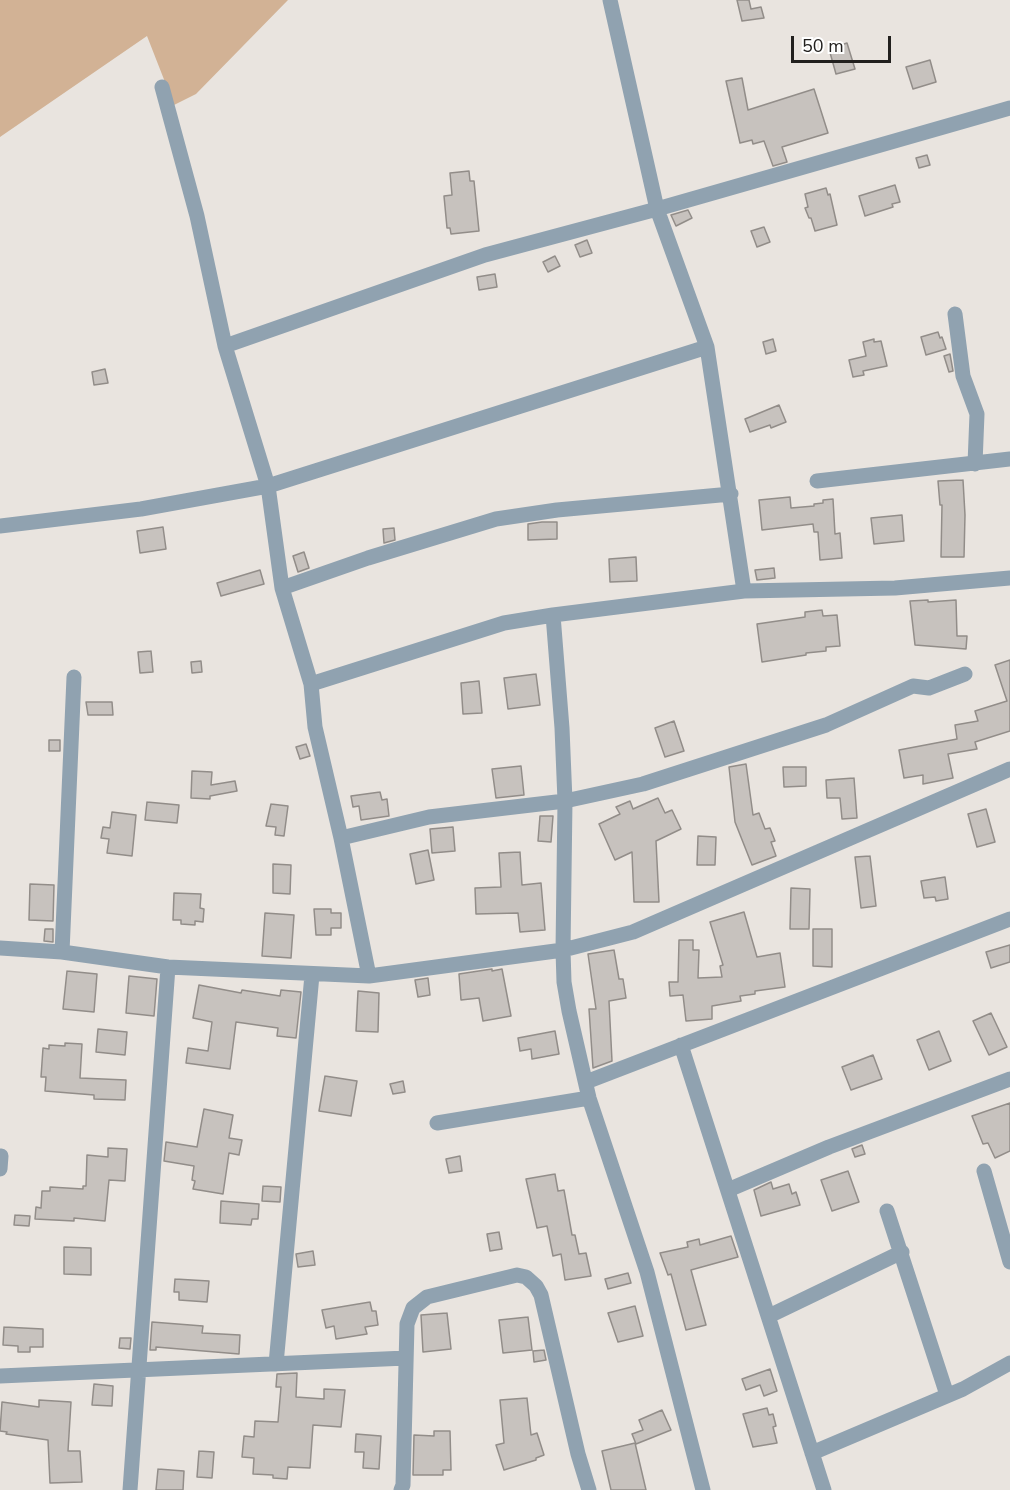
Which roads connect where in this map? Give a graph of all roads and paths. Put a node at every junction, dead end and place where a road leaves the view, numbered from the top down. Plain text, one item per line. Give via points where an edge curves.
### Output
1 (610, 0) edge
2 (162, 87) dead end
3 (1010, 108) edge
4 (657, 209) junction
5 (955, 314) dead end
6 (225, 346) junction
7 (707, 347) junction
8 (1010, 459) edge
9 (975, 464) junction
10 (817, 481) dead end
11 (268, 486) junction
12 (731, 494) junction
13 (0, 526) edge
14 (1010, 578) edge
15 (282, 588) junction
16 (744, 591) junction
17 (553, 615) junction
18 (965, 674) dead end
19 (74, 677) dead end
20 (312, 684) junction
21 (1010, 769) edge
22 (565, 801) junction
23 (341, 838) junction
24 (1010, 919) edge
25 (0, 948) edge
26 (563, 950) junction
27 (62, 952) junction
28 (168, 967) junction
29 (312, 975) junction
30 (369, 976) junction
31 (681, 1045) junction
32 (1010, 1079) edge
33 (586, 1082) junction
34 (589, 1098) junction
35 (437, 1123) dead end
36 (984, 1171) dead end
37 (728, 1190) junction
38 (887, 1211) dead end
39 (902, 1252) junction
40 (1010, 1262) edge
41 (769, 1316) junction
42 (406, 1358) junction
43 (1010, 1363) edge
44 (276, 1364) junction
45 (139, 1370) junction
46 (0, 1376) edge
47 (947, 1395) junction
48 (812, 1453) junction
49 (130, 1490) edge
50 (401, 1490) edge
51 (589, 1490) edge
52 (703, 1490) edge
53 (824, 1490) edge

1 - 4 street
2 - 6 street via 197,216
3 - 4 street
4 - 6 street via 485,255
4 - 7 street
5 - 9 street via 963,376 977,414
6 - 11 street
7 - 11 street
7 - 12 street
8 - 9 street
9 - 10 street
11 - 13 street via 141,509
11 - 15 street
12 - 15 street via 496,519
12 - 16 street
14 - 16 street via 895,588
15 - 20 street
16 - 17 street
17 - 20 street via 504,623
17 - 22 street
18 - 22 street via 929,688 913,686 826,725 716,762 643,784
19 - 27 street
20 - 23 street via 315,727
21 - 26 street via 633,932
22 - 23 street via 429,817
22 - 26 street
23 - 30 street
24 - 31 street
25 - 27 street
26 - 30 street
26 - 33 street via 569,1011
27 - 28 street
28 - 29 street
28 - 45 street
29 - 30 street
29 - 44 street
31 - 33 street
31 - 37 street
32 - 37 street via 829,1146
33 - 34 street
34 - 35 street
34 - 52 street via 647,1272
36 - 40 street
37 - 41 street
38 - 39 street
39 - 41 street
39 - 47 street
41 - 48 street
42 - 44 street
42 - 50 street
42 - 51 street via 407,1324 413,1308 427,1297 517,1275 526,1277 541,1295
43 - 47 street
44 - 45 street
45 - 46 street
45 - 49 street
47 - 48 street
48 - 53 street

